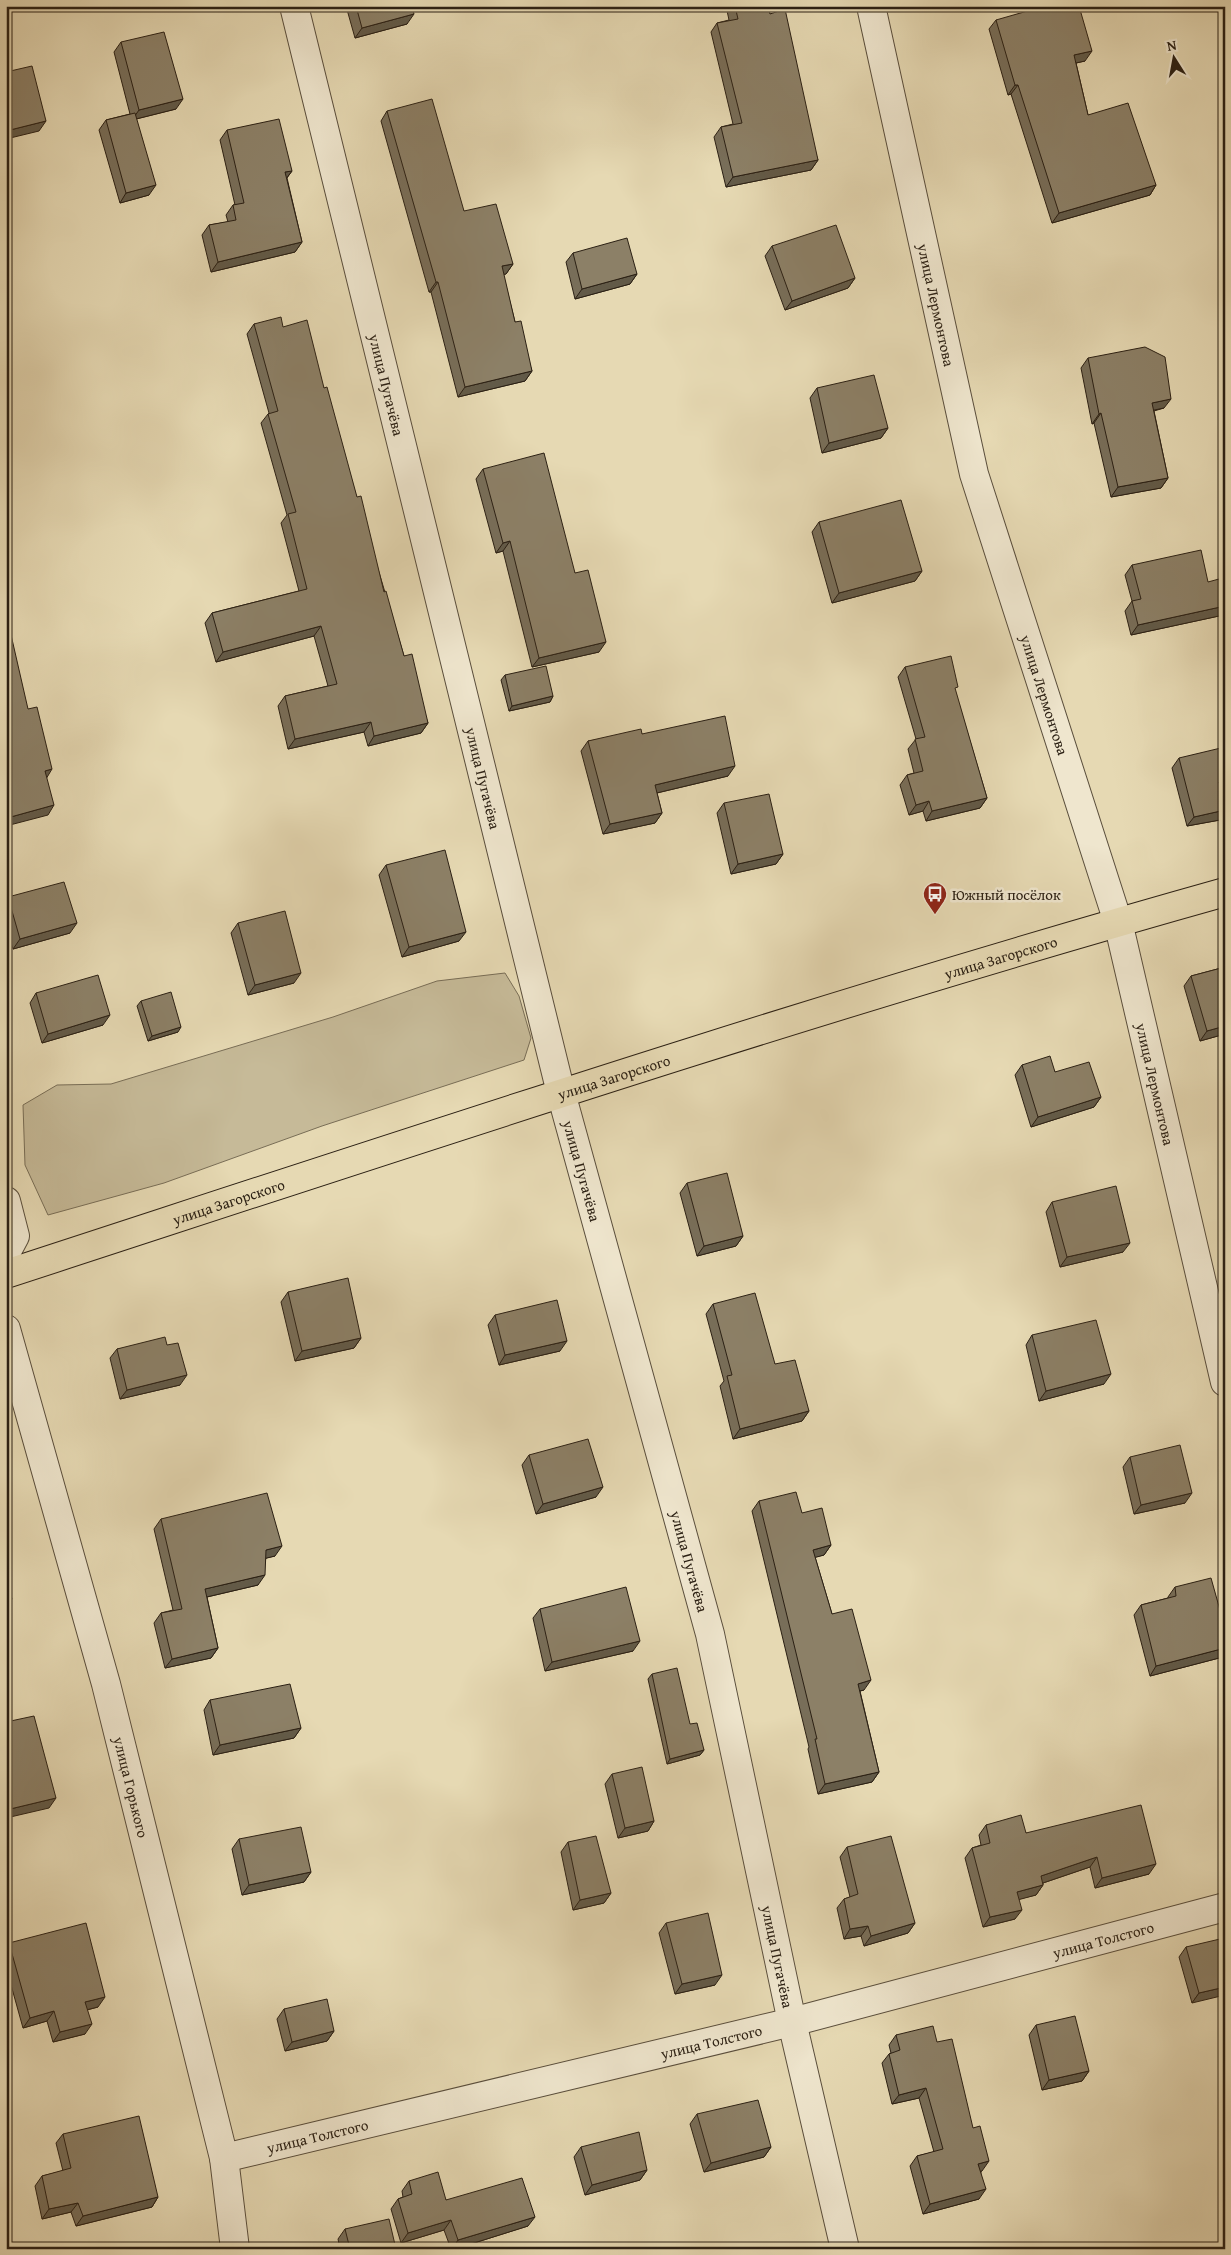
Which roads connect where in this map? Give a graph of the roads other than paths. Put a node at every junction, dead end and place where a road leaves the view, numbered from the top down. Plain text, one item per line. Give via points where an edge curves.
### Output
1 (294, 6) edge
2 (871, 6) edge
3 (1225, 892) edge
4 (1118, 922) junction
5 (561, 1093) junction
6 (6, 1201) edge
7 (6, 1253) edge
8 (6, 1274) edge
9 (6, 1329) edge
10 (1225, 1382) edge
11 (1225, 1907) edge
12 (792, 2022) junction
13 (224, 2158) junction
14 (235, 2249) edge
15 (845, 2249) edge

1 - 5 street, улица Пугачёва
2 - 4 street, улица Лермонтова via 974,474
3 - 4 main road, улица Загорского
4 - 5 main road, улица Загорского via 972,964
4 - 10 street, улица Лермонтова
5 - 8 main road, улица Загорского
5 - 12 street, улица Пугачёва via 710,1634
6 - 7 street via 15,1236
9 - 13 street, улица Горького via 106,1684
11 - 12 street, улица Толстого
12 - 13 street, улица Толстого
12 - 15 street, улица Пугачёва
13 - 14 street, улица Горького

